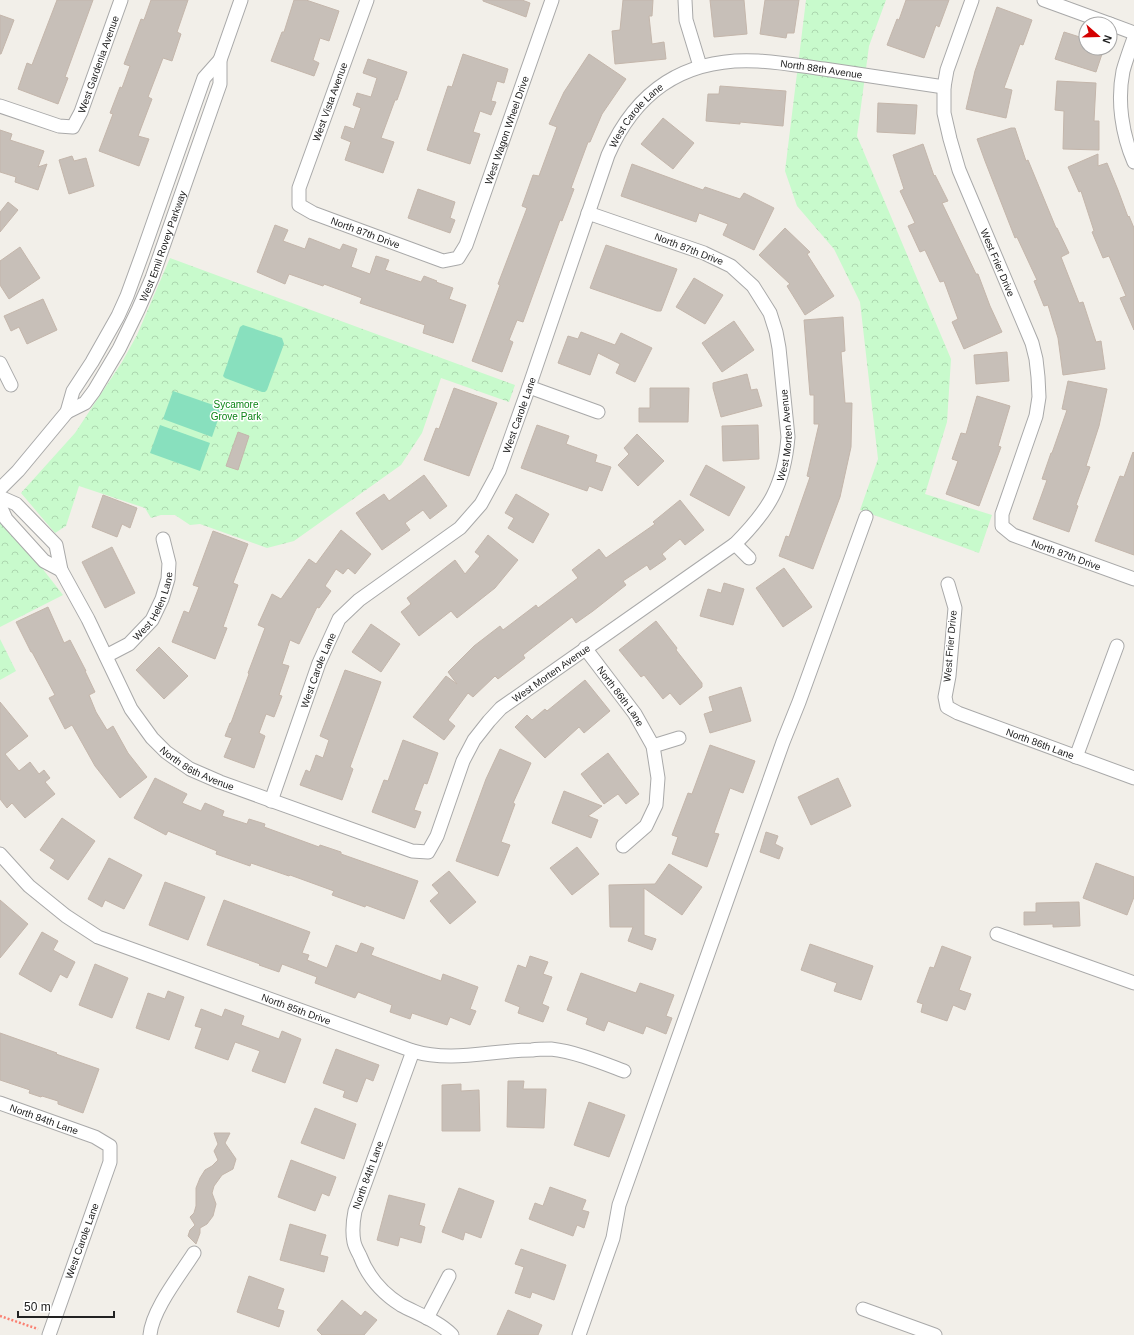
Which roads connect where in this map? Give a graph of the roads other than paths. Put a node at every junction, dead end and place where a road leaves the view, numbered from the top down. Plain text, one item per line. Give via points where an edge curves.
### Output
1 (121, 0) edge
2 (241, 0) edge
3 (367, 0) edge
4 (552, 0) edge
5 (685, 0) edge
6 (972, 0) edge
7 (1044, 0) edge
8 (1088, 16) edge
9 (1118, 27) edge
10 (1134, 33) edge
11 (1134, 38) edge
12 (700, 66) junction
13 (944, 87) junction
14 (0, 106) edge
15 (1134, 162) edge
16 (299, 205) joint
17 (588, 213) junction
18 (458, 258) joint
19 (770, 313) joint
20 (0, 363) edge
21 (11, 385) dead end
22 (529, 388) junction
23 (598, 412) dead end
24 (0, 489) edge
25 (0, 497) edge
26 (0, 506) edge
27 (866, 517) dead end
28 (1002, 526) joint
29 (163, 539) dead end
30 (735, 544) junction
31 (749, 558) dead end
32 (61, 570) junction
33 (1134, 579) edge
34 (948, 584) dead end
35 (1117, 646) dead end
36 (586, 648) junction
37 (106, 656) junction
38 (948, 707) joint
39 (679, 738) dead end
40 (652, 746) junction
41 (1076, 758) junction
42 (1134, 778) edge
43 (271, 801) junction
44 (623, 846) dead end
45 (428, 852) joint
46 (0, 854) edge
47 (997, 934) dead end
48 (1134, 983) edge
49 (413, 1051) junction
50 (624, 1070) dead end
51 (0, 1103) edge
52 (110, 1146) joint
53 (194, 1253) dead end
54 (449, 1276) dead end
55 (863, 1309) dead end
56 (427, 1318) junction
57 (49, 1334) edge
58 (150, 1335) edge
59 (452, 1335) edge
60 (579, 1335) edge
61 (935, 1335) edge

1 - 14 street, West Gardenia Avenue via 81,112 73,127 59,126
2 - 24 street, West Emil Rovey Parkway via 220,60 204,78 128,296 73,391 67,412 37,450
3 - 16 street, West Vista Avenue via 299,188
4 - 18 street, West Wagon Wheel Drive via 466,245
5 - 12 street via 686,20
6 - 13 street, West Frier Drive via 947,70
7 - 8 street
9 - 10 street
11 - 15 street via 1123,70 1120,92 1122,121
12 - 13 street, North 88th Avenue via 757,61
12 - 17 street, West Carole Lane via 661,86 626,120 608,155
13 - 28 street, West Frier Drive via 944,113 959,170 1032,342 1036,359 1039,397 1036,416 1002,514
16 - 18 street, North 87th Drive via 313,213 443,260
17 - 19 street, North 87th Drive via 704,253 731,266 753,286
17 - 22 street, West Carole Lane
19 - 30 street, West Morten Avenue via 779,348 788,437 787,451 783,471 766,509
20 - 21 street
22 - 23 street
22 - 43 street, West Carole Lane via 499,470 481,504 460,528 359,600 339,619 319,663
25 - 32 street, North 86th Avenue via 16,504 56,545
26 - 32 street via 6,519 44,561
27 - 60 street via 782,742 618,1205 613,1238
28 - 33 street, North 87th Drive via 1013,535
29 - 37 street, West Helen Lane via 169,563 168,579 152,620 129,644
30 - 31 street
30 - 36 street, West Morten Avenue
32 - 37 street, North 86th Avenue
34 - 38 street, West Frier Drive via 955,608 945,697
35 - 41 street
36 - 40 street, North 86th Lane via 635,714
36 - 45 street, West Morten Avenue via 501,708 474,740 463,760 437,836
37 - 43 street, North 86th Avenue via 131,709 152,738 166,752 190,769
38 - 41 street, North 86th Lane
39 - 40 street
40 - 44 street, North 86th Lane via 658,778 656,805 646,826
41 - 42 street, North 86th Lane
43 - 45 street, North 86th Avenue via 412,851
46 - 49 street, North 85th Drive via 29,886 66,916 98,937
47 - 48 street
49 - 50 street, North 85th Drive via 448,1057 511,1050 550,1049 587,1057
49 - 56 street, North 84th Lane via 355,1211 352,1227 354,1242 374,1282 400,1304
51 - 52 street, North 84th Lane via 95,1137
52 - 57 street, West Carole Lane via 110,1162
53 - 58 street via 160,1305 150,1327
54 - 56 street
55 - 61 street
56 - 59 street, North 84th Lane

